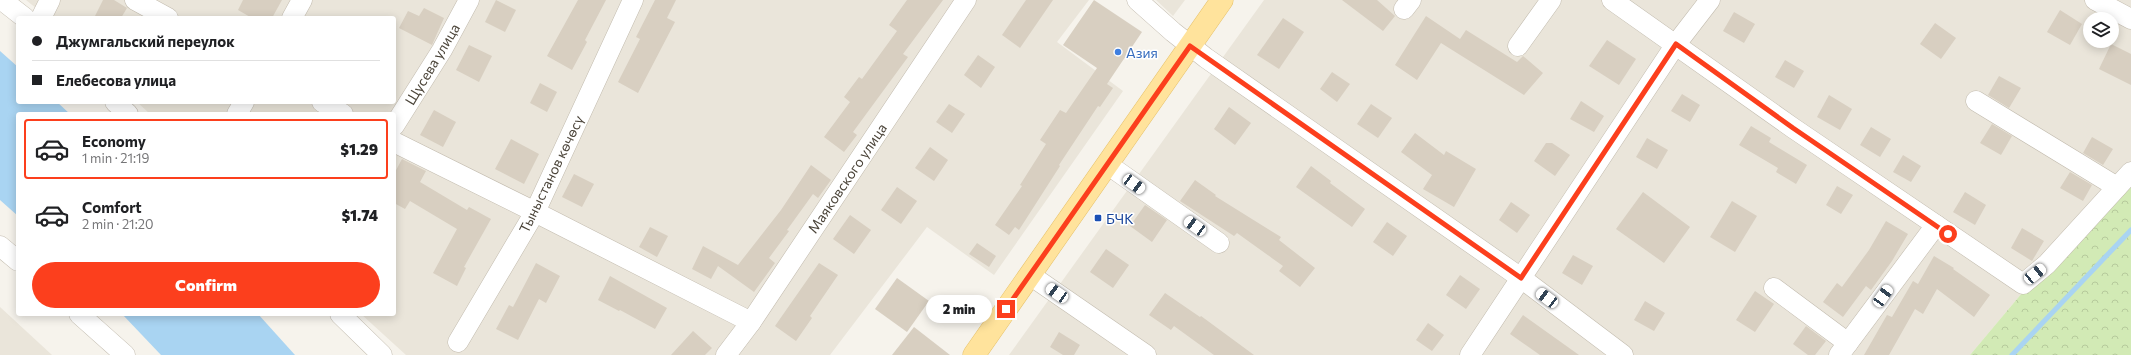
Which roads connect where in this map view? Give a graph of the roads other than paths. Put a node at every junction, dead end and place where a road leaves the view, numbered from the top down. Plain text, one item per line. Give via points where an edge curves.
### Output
1 (2, 0) edge
2 (50, 0) edge
3 (135, 0) edge
4 (302, 0) edge
5 (469, 0) edge
6 (633, 0) edge
7 (966, 0) edge
8 (1137, 0) edge
9 (1222, 0) edge
10 (1551, 0) edge
11 (1612, 0) edge
12 (1710, 0) edge
13 (2095, 0) edge
14 (22, 16) edge
15 (42, 16) edge
16 (164, 16) edge
17 (293, 16) edge
18 (2131, 19) edge
19 (1676, 44) junction
20 (1190, 46) junction
21 (1518, 46) dead end
22 (1976, 101) dead end
23 (118, 104) edge
24 (326, 104) edge
25 (126, 112) edge
26 (340, 112) edge
27 (396, 123) edge
28 (396, 143) edge
29 (1107, 164) junction
30 (2131, 172) edge
31 (2116, 187) junction
32 (535, 212) junction
33 (1936, 225) junction
34 (1219, 244) dead end
35 (0, 246) edge
36 (16, 259) edge
37 (1030, 275) junction
38 (1521, 278) junction
39 (1774, 288) dead end
40 (80, 316) edge
41 (342, 316) edge
42 (751, 322) junction
43 (458, 342) dead end
44 (1844, 349) edge
45 (125, 355) edge
46 (382, 355) edge
47 (726, 355) edge
48 (974, 355) edge
49 (1146, 355) edge
50 (1470, 355) edge
51 (1622, 355) edge

1 - 14 street
2 - 15 street
3 - 16 street
4 - 17 street
5 - 27 street, Щусева улица via 442,50
6 - 32 street, Тыныстанов көчөсү
7 - 42 street, Маяковского улица
8 - 20 street
9 - 20 main road
10 - 21 street
11 - 19 street
12 - 19 street
13 - 18 street
19 - 33 street via 1793,128
19 - 38 street
20 - 29 main road
20 - 38 street
22 - 31 street
23 - 25 street
24 - 26 street
28 - 32 street
29 - 34 street
29 - 37 main road
30 - 31 street
31 - 33 street via 2047,264 2023,284
32 - 42 street
32 - 43 street, Тыныстанов көчөсү
33 - 44 street
35 - 36 street
37 - 48 main road
37 - 49 street
38 - 50 street
38 - 51 street
39 - 44 street
40 - 45 street
41 - 46 street
42 - 47 street, Маяковского улица

